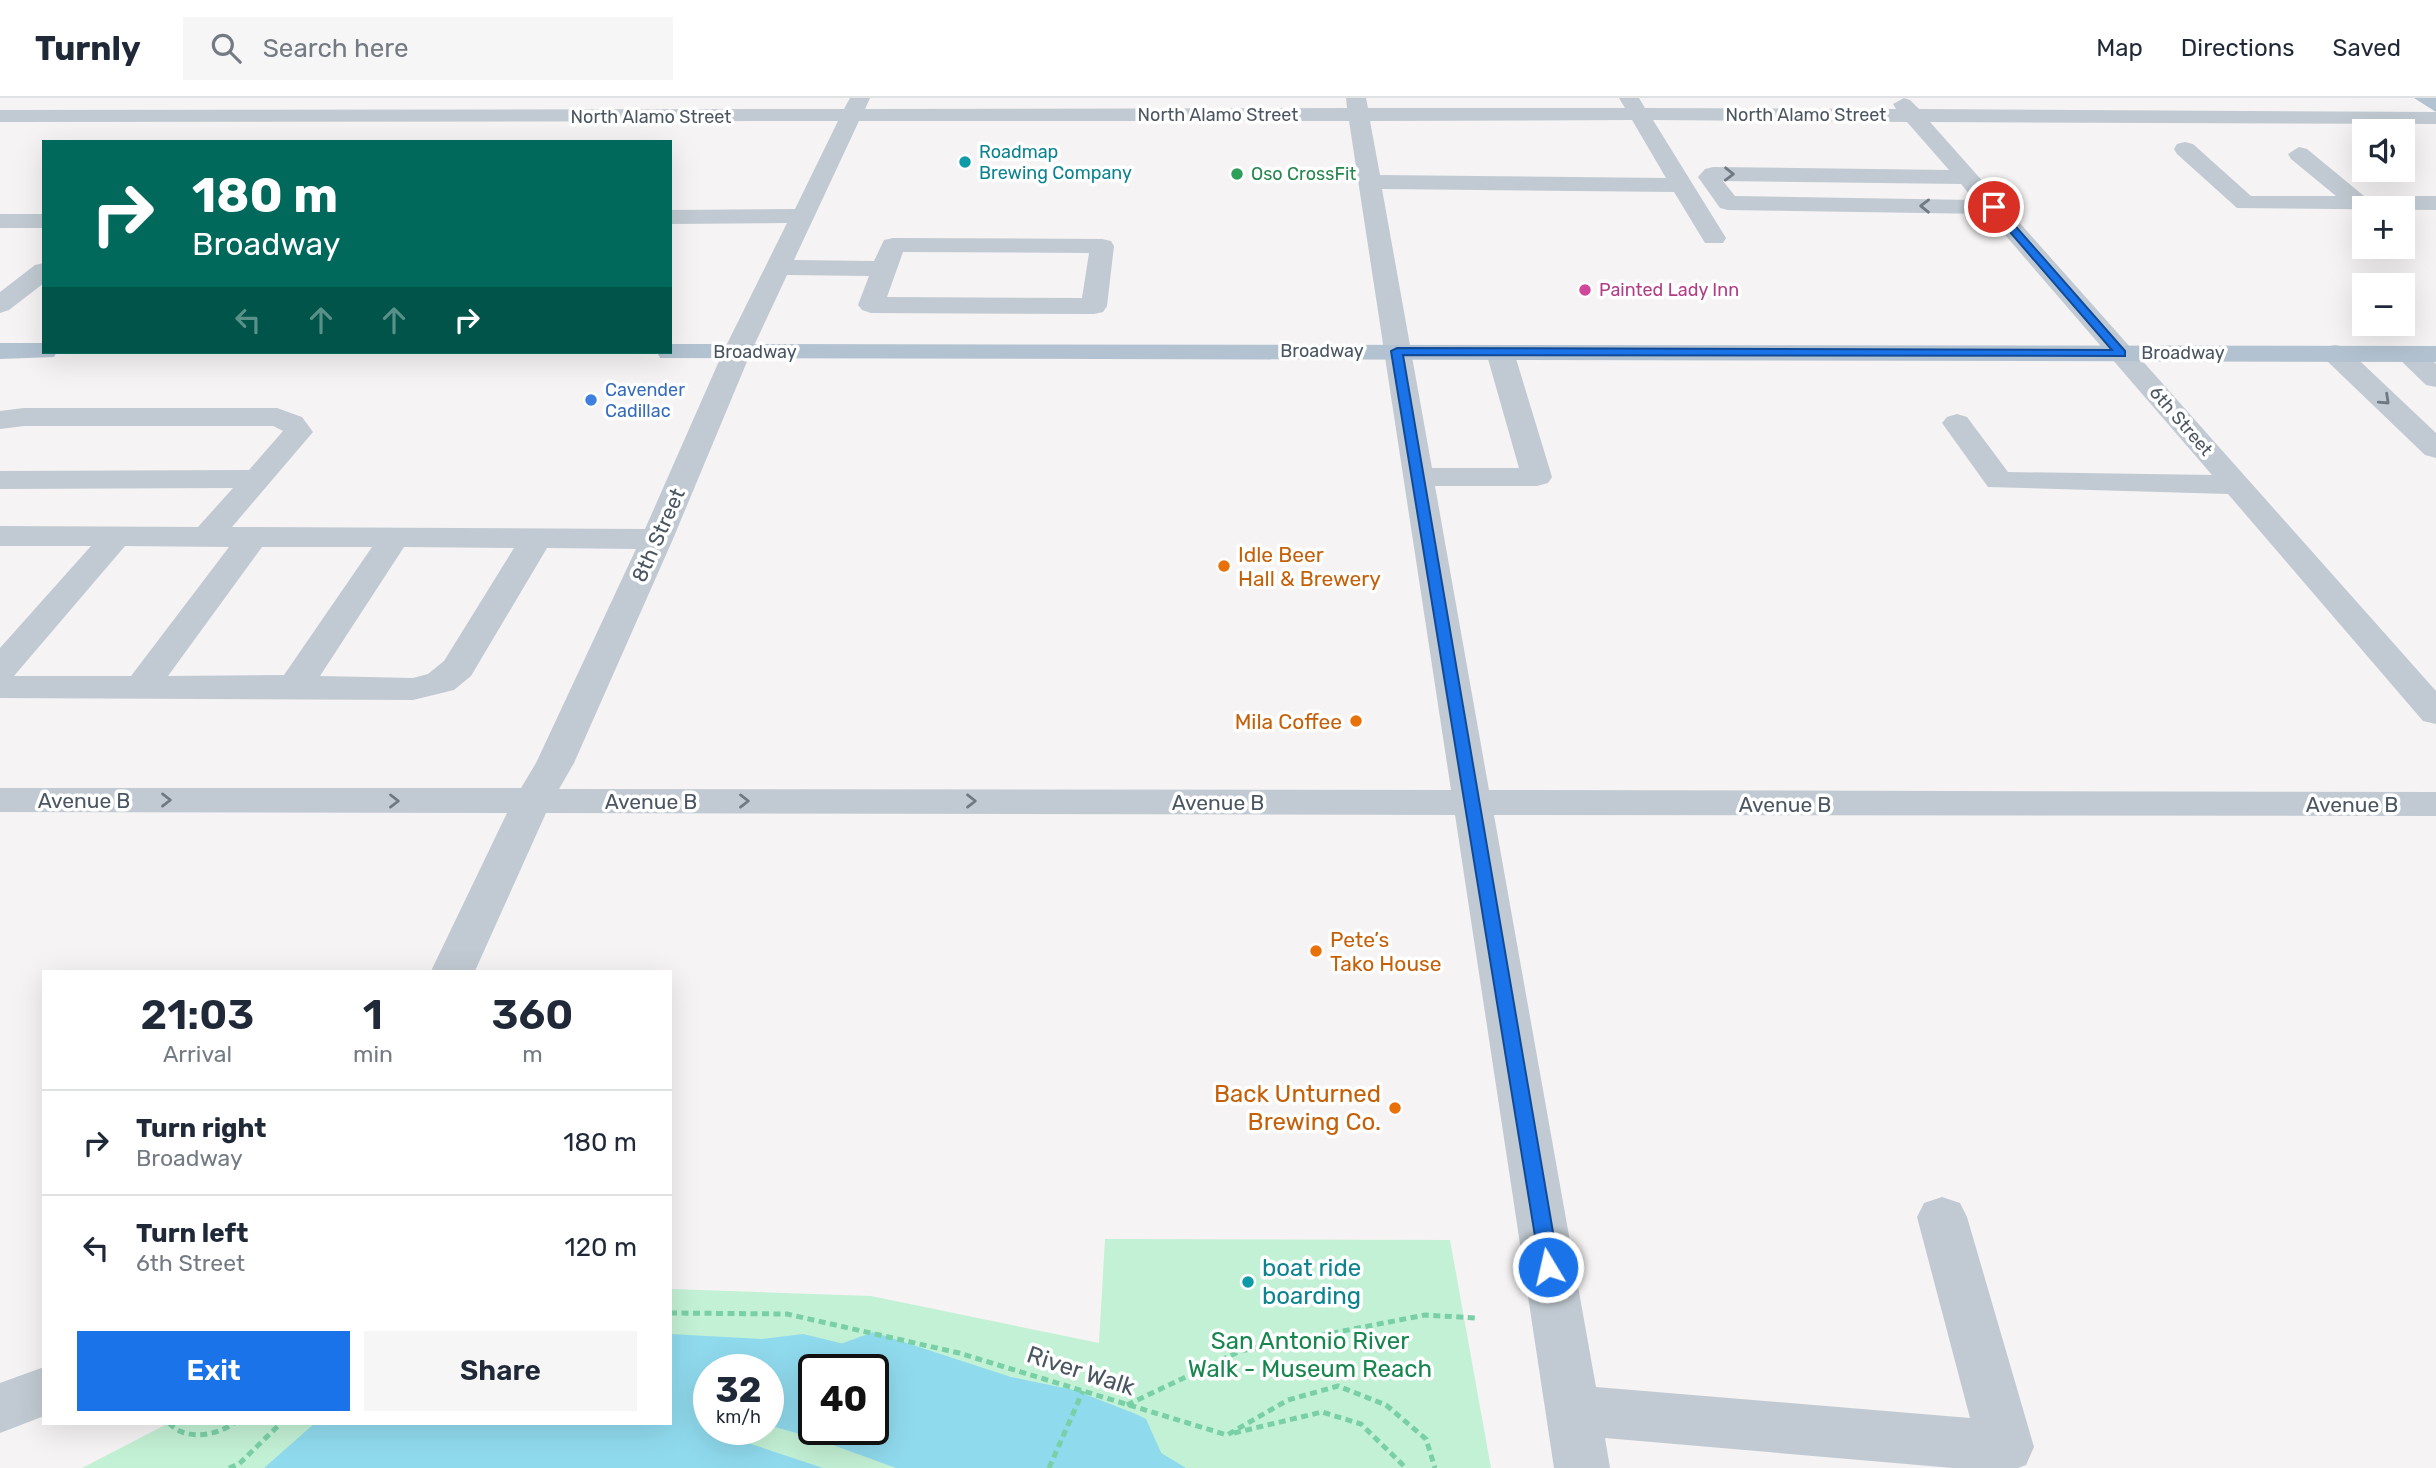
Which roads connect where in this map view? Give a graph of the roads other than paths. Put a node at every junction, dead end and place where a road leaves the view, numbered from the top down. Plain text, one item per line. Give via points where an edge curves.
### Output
1 (254, 98) edge
2 (522, 98) edge
3 (2160, 98) edge
4 (2424, 98) edge
5 (1357, 106) edge
6 (1633, 106) edge
7 (2436, 106) edge
8 (1112, 107) edge
9 (1226, 107) edge
10 (1906, 107) edge
11 (855, 108) edge
12 (0, 116) edge
13 (232, 116) junction
14 (505, 117) junction
15 (586, 117) junction
16 (645, 117) junction
17 (2181, 117) junction
18 (2436, 118) edge
19 (208, 136) dead end
20 (630, 136) dead end
21 (569, 140) edge
22 (2185, 149) dead end
23 (2299, 154) dead end
24 (1967, 177) junction
25 (1369, 181) junction
26 (1681, 185) junction
27 (2352, 198) edge
28 (2352, 203) edge
29 (2415, 203) edge
30 (2436, 203) edge
31 (1994, 207) junction
32 (803, 216) junction
33 (672, 217) edge
34 (0, 221) edge
35 (42, 221) edge
36 (1714, 238) dead end
37 (779, 267) junction
38 (884, 269) junction
39 (42, 272) edge
40 (0, 305) edge
41 (0, 351) edge
42 (42, 351) edge
43 (1397, 351) junction
44 (672, 352) edge
45 (737, 352) junction
46 (1500, 352) junction
47 (2121, 353) junction
48 (2335, 354) junction
49 (2408, 354) junction
50 (2436, 354) edge
51 (2436, 379) edge
52 (0, 420) edge
53 (1957, 423) dead end
54 (2436, 449) edge
55 (1418, 477) junction
56 (257, 479) junction
57 (0, 480) edge
58 (2237, 485) junction
59 (0, 536) edge
60 (117, 536) junction
61 (208, 536) junction
62 (253, 537) junction
63 (394, 539) junction
64 (536, 539) junction
65 (657, 539) junction
66 (0, 670) edge
67 (142, 686) junction
68 (295, 686) junction
69 (0, 687) edge
70 (2436, 713) edge
71 (0, 800) edge
72 (533, 800) junction
73 (1472, 803) junction
74 (2436, 804) edge
75 (453, 970) edge
76 (1942, 1217) dead end
77 (42, 1392) edge
78 (0, 1408) edge
79 (1572, 1410) junction
80 (1582, 1468) edge

1 - 13 street
2 - 14 street
3 - 17 street
4 - 7 main road
5 - 6 street, North Alamo Street
5 - 9 street, North Alamo Street
5 - 25 street
6 - 10 street, North Alamo Street
6 - 26 street
8 - 9 street, North Alamo Street
8 - 11 street, North Alamo Street
10 - 17 street, North Alamo Street
10 - 24 street, 6th Street
11 - 16 street, North Alamo Street
11 - 32 street, 8th Street
12 - 13 street, North Alamo Street
13 - 14 street, North Alamo Street
13 - 19 street
14 - 15 street, North Alamo Street
15 - 16 street, North Alamo Street
15 - 21 street
16 - 20 street
17 - 18 street, North Alamo Street
22 - 28 street via 2245,203
23 - 27 street
24 - 31 street, 6th Street
31 -> 24 street via 1728,203 1709,177
25 - 26 street
25 - 43 street
26 - 36 street
29 - 30 street
31 - 47 street, 6th Street
32 - 33 street
32 - 37 street, 8th Street
34 - 35 street
37 - 38 street
37 - 45 street, 8th Street
38 - 38 street via 871,305 1094,306 1102,246 893,245
39 - 40 street
41 - 42 main road
43 - 45 main road, Broadway
43 - 46 main road, Broadway
43 - 55 street
44 - 45 main road, Broadway
45 - 65 street, 8th Street
46 - 47 main road, Broadway
46 - 55 street via 1537,477
47 - 48 main road, Broadway
47 - 58 street, 6th Street
48 - 49 main road, Broadway
48 -> 54 street
49 - 50 main road, Broadway
49 - 51 street
52 - 56 street via 263,417 292,423 298,432
53 - 58 street via 1999,481
55 - 73 street
56 - 57 street
56 - 61 street
58 - 70 street, 6th Street
59 - 60 street
60 - 61 street
60 - 66 street
61 - 62 street
62 - 63 street
62 - 67 street
63 - 64 street
63 - 68 street
64 - 65 street
64 - 68 street via 458,668 441,682 413,689
65 - 72 street, 8th Street via 555,763
67 - 68 street
67 - 69 street
71 -> 72 street, Avenue B
72 -> 73 street, Avenue B
72 - 75 street, 8th Street
73 - 74 street, Avenue B
73 - 79 street
76 - 79 street via 2006,1447
77 - 78 street
79 - 80 street

